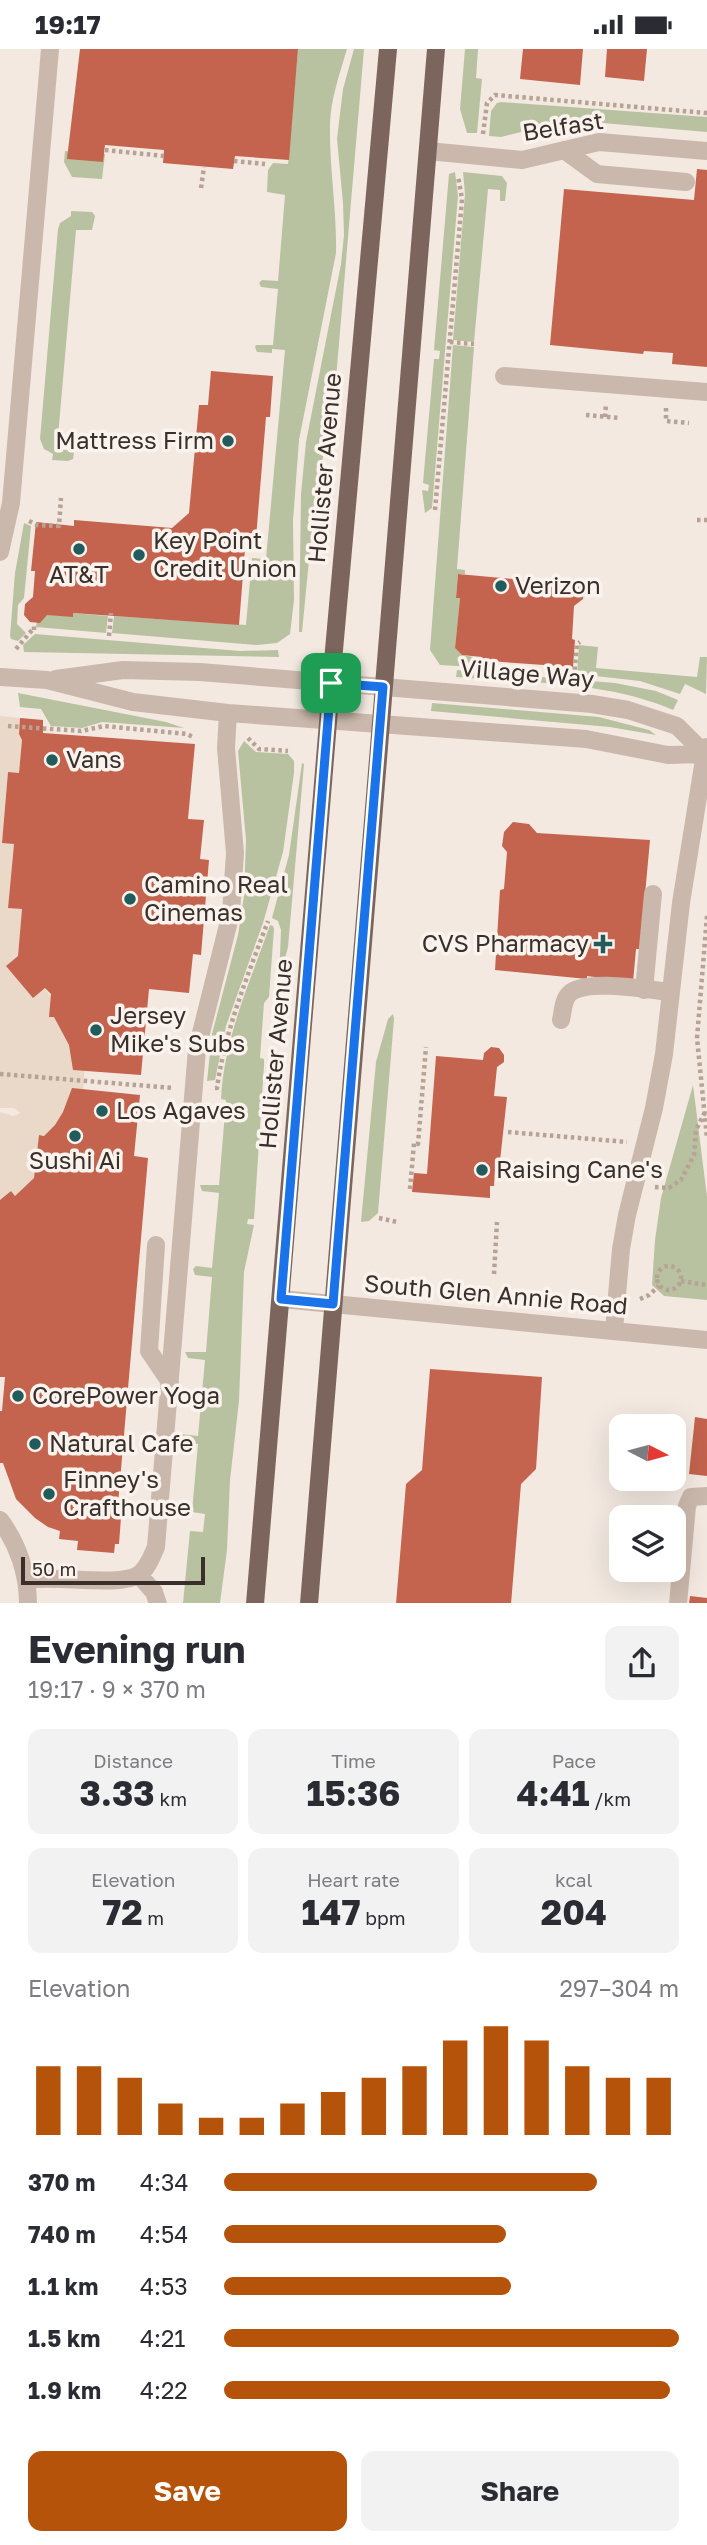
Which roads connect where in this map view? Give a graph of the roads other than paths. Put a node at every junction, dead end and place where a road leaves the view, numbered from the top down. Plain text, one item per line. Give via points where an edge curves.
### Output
1 (50, 49) edge
2 (388, 49) edge
3 (436, 49) edge
4 (565, 150) junction
5 (428, 151) junction
6 (707, 151) edge
7 (686, 181) dead end
8 (504, 376) dead end
9 (707, 392) edge
10 (0, 552) edge
11 (0, 677) edge
12 (47, 680) junction
13 (331, 683) junction
14 (383, 687) junction
15 (228, 713) junction
16 (328, 720) junction
17 (380, 724) junction
18 (706, 752) edge
19 (653, 894) dead end
20 (644, 990) junction
21 (671, 992) junction
22 (561, 1020) dead end
23 (156, 1245) dead end
24 (281, 1299) junction
25 (333, 1304) junction
26 (614, 1330) junction
27 (707, 1340) edge
28 (170, 1383) junction
29 (699, 1497) edge
30 (0, 1520) edge
31 (139, 1575) junction
32 (27, 1580) junction
33 (28, 1603) edge
34 (158, 1603) edge
35 (255, 1603) edge
36 (309, 1603) edge
37 (678, 1603) edge

1 - 10 street via 11,502
2 - 13 main road, Hollister Avenue
3 - 5 main road
4 - 5 street, Belfast via 523,160
4 - 6 street, Belfast via 606,142
4 - 7 street via 597,174
5 - 14 main road
8 - 9 street
11 - 12 street
12 - 13 street, Village Way via 123,670
12 - 15 street via 133,702
13 - 14 street, Village Way
13 - 16 main road, Hollister Avenue
14 - 17 main road
14 - 18 street, Village Way via 628,710 677,726
15 - 16 street
15 - 28 street via 235,873 226,941 197,1049
16 - 17 street
16 - 24 main road, Hollister Avenue
17 - 18 street via 586,739 668,755
17 - 25 main road
18 - 21 street
19 - 20 street
20 - 21 street
20 - 22 street via 578,989 566,999
21 - 26 street via 654,1108 621,1249
23 - 28 street via 149,1351
24 - 25 street, South Glen Annie Road
24 - 35 main road, Hollister Avenue
25 - 26 street, South Glen Annie Road
25 - 36 main road
26 - 27 street, South Glen Annie Road
28 - 31 street via 156,1547
29 - 37 street via 687,1506
30 - 32 street
31 - 32 street via 123,1581
31 - 34 street via 154,1591
32 - 33 street

